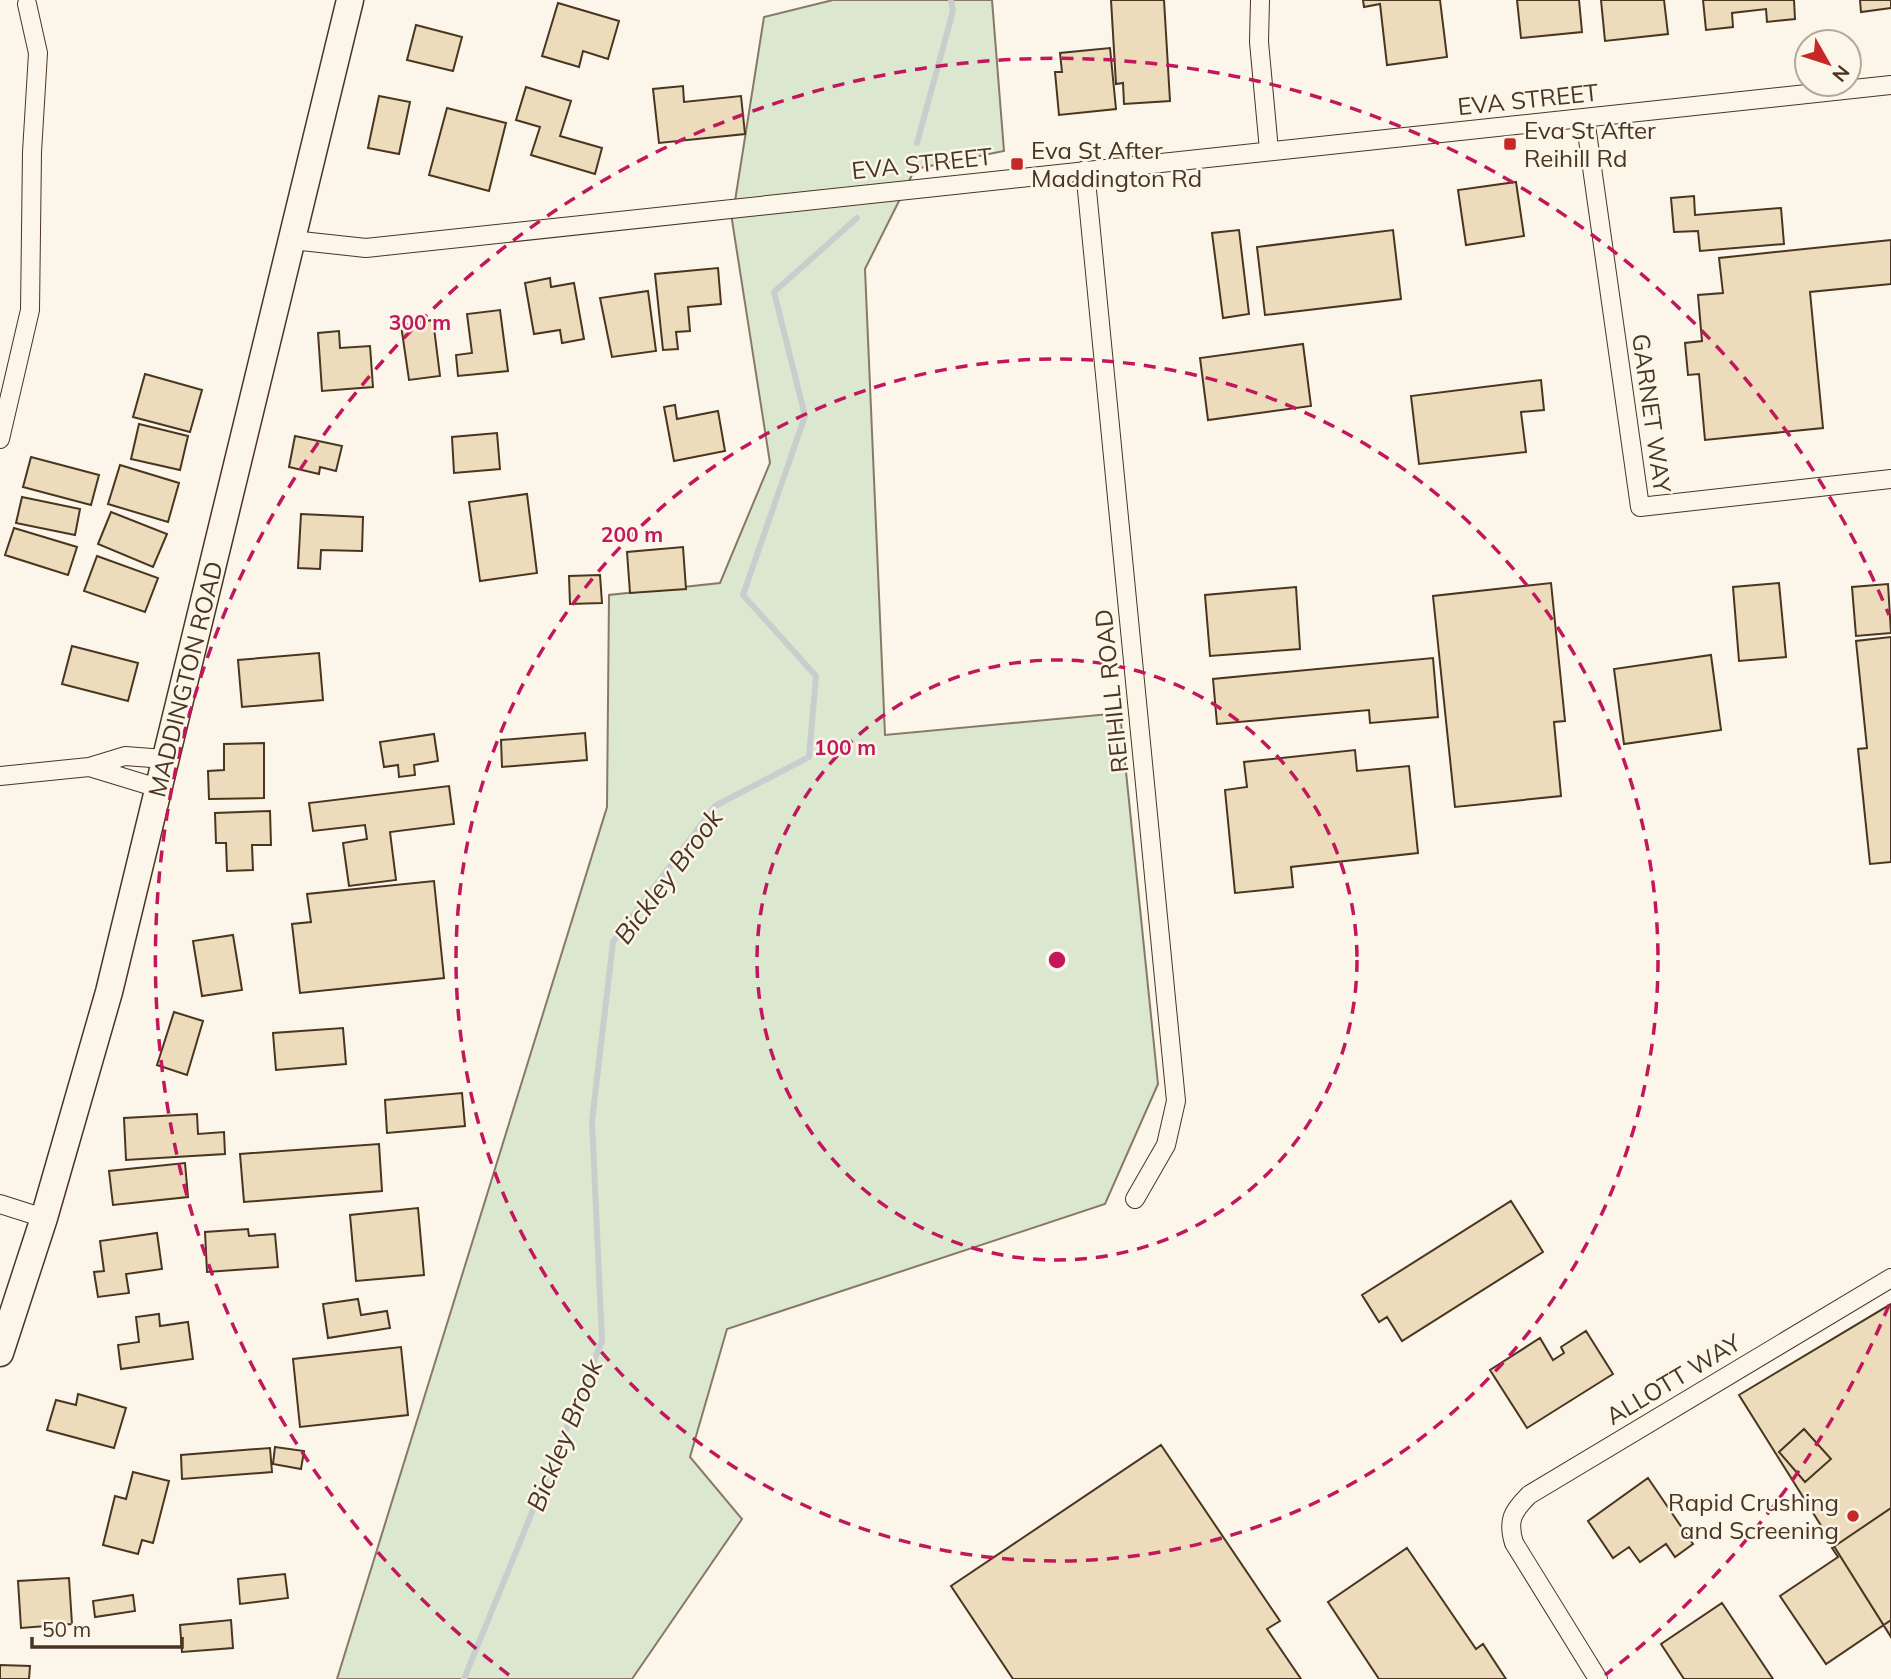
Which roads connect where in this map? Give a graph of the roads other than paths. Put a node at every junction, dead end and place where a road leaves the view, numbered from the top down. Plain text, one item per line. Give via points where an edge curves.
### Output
1 (350, 0) edge
2 (1259, 0) edge
3 (27, 4) dead end
4 (1891, 85) edge
5 (1585, 118) junction
6 (1269, 150) junction
7 (1085, 170) junction
8 (292, 240) junction
9 (0, 439) edge
10 (1891, 479) edge
11 (165, 759) junction
12 (89, 767) junction
13 (0, 776) edge
14 (158, 788) junction
15 (1135, 1199) dead end
16 (0, 1204) edge
17 (44, 1218) junction
18 (1891, 1278) edge
19 (0, 1353) edge
20 (1598, 1679) edge

1 - 8 main road, MADDINGTON ROAD
2 - 6 street
3 - 9 street via 38,53 30,310
4 - 5 street, EVA STREET
5 - 6 street, EVA STREET
5 - 10 street, GARNET WAY via 1640,507
6 - 7 street, EVA STREET
7 - 8 street, EVA STREET via 366,248
7 - 15 street, REIHILL ROAD via 1176,1101 1166,1145
8 - 11 main road, MADDINGTON ROAD
11 - 12 street via 125,756
11 - 14 main road, MADDINGTON ROAD
12 - 13 street
12 - 14 street
14 - 17 main road, MADDINGTON ROAD via 109,992
16 - 17 street
17 - 19 main road, MADDINGTON ROAD
18 - 20 street, ALLOTT WAY via 1529,1495 1513,1512 1514,1543

